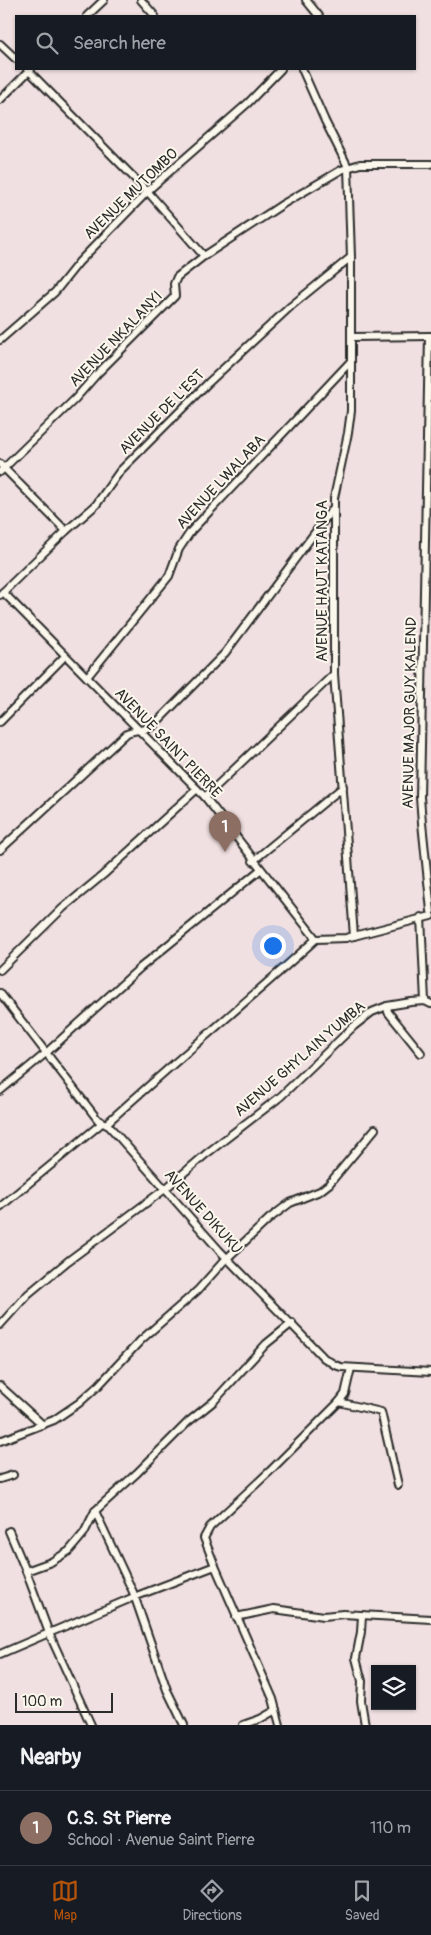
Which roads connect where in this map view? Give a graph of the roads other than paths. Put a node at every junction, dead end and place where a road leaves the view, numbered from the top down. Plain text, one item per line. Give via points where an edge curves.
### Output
1 (104, 0) edge
2 (141, 0) edge
3 (306, 0) edge
4 (88, 15) edge
5 (155, 15) edge
6 (319, 15) edge
7 (0, 44) edge
8 (15, 58) edge
9 (28, 70) edge
10 (30, 70) edge
11 (280, 70) edge
12 (302, 70) edge
13 (0, 100) edge
14 (431, 164) edge
15 (348, 167) junction
16 (148, 192) junction
17 (204, 256) junction
18 (351, 257) junction
19 (352, 336) junction
20 (430, 336) edge
21 (0, 340) edge
22 (351, 361) junction
23 (1, 468) edge
24 (334, 507) junction
25 (66, 531) junction
26 (2, 594) edge
27 (65, 656) junction
28 (334, 674) junction
29 (87, 677) junction
30 (0, 722) edge
31 (140, 730) junction
32 (343, 787) junction
33 (197, 789) junction
34 (205, 797) junction
35 (0, 850) edge
36 (253, 861) junction
37 (260, 870) junction
38 (431, 911) edge
39 (431, 916) edge
40 (422, 917) junction
41 (354, 936) junction
42 (316, 939) junction
43 (0, 970) edge
44 (0, 993) edge
45 (428, 1003) edge
46 (387, 1006) junction
47 (46, 1053) junction
48 (422, 1053) dead end
49 (0, 1091) edge
50 (104, 1123) junction
51 (375, 1130) dead end
52 (165, 1189) junction
53 (0, 1207) edge
54 (227, 1258) junction
55 (292, 1323) junction
56 (0, 1324) edge
57 (351, 1368) junction
58 (431, 1372) edge
59 (0, 1386) edge
60 (339, 1402) junction
61 (43, 1426) junction
62 (0, 1442) edge
63 (13, 1475) dead end
64 (0, 1478) edge
65 (398, 1485) dead end
66 (95, 1510) junction
67 (10, 1531) dead end
68 (215, 1566) junction
69 (26, 1571) junction
70 (134, 1597) junction
71 (362, 1615) junction
72 (236, 1617) junction
73 (431, 1619) edge
74 (49, 1633) junction
75 (0, 1654) edge
76 (276, 1710) junction
77 (91, 1725) edge
78 (184, 1725) edge
79 (243, 1725) edge
80 (280, 1725) edge
81 (364, 1725) edge

1 - 4 street
2 - 5 street
3 - 6 street
7 - 8 street
9 - 13 street
10 - 16 street
11 - 16 street, AVENUE MUTOMBO
12 - 15 street
14 - 15 street
15 - 17 street, AVENUE NKALANYI via 276,208
15 - 18 street, AVENUE HAUT KATANGA
16 - 17 street
16 - 21 street, AVENUE MUTOMBO via 79,262 55,292
17 - 23 street, AVENUE NKALANYI via 177,277 175,296 75,399
18 - 19 street, AVENUE HAUT KATANGA
18 - 25 street, AVENUE DE L'EST via 291,306 208,383 120,472 96,505
19 - 20 street
19 - 22 street, AVENUE HAUT KATANGA
20 - 38 street, AVENUE MAJOR GUY KALEND via 420,797
22 - 24 street, AVENUE HAUT KATANGA via 350,420
22 - 29 street, AVENUE LWALABA via 191,531 169,576
23 - 25 street
24 - 28 street, AVENUE HAUT KATANGA
24 - 31 street via 225,653 153,726
25 - 26 street, AVENUE DE L'EST
26 - 27 street, AVENUE SAINT PIERRE
27 - 29 street, AVENUE SAINT PIERRE
27 - 30 street
28 - 32 street, AVENUE HAUT KATANGA
28 - 34 street
29 - 31 street, AVENUE SAINT PIERRE
31 - 33 street, AVENUE SAINT PIERRE
31 - 35 street via 127,734
32 - 36 street
32 - 41 street, AVENUE HAUT KATANGA
33 - 34 street, AVENUE SAINT PIERRE
33 - 43 street via 104,875 63,908
34 - 36 street, AVENUE SAINT PIERRE
36 - 37 street, AVENUE SAINT PIERRE
37 - 42 street, AVENUE SAINT PIERRE
37 - 47 street via 141,967
39 - 40 street
40 - 41 street
40 - 45 street
41 - 42 street
42 - 50 street
44 - 47 street, AVENUE DIKUKU
45 - 46 street, AVENUE GHYLAIN YUMBA
46 - 48 street via 388,1012
46 - 52 street, AVENUE GHYLAIN YUMBA via 372,1012 354,1026 280,1097
47 - 49 street
47 - 50 street, AVENUE DIKUKU via 98,1120
50 - 52 street, AVENUE DIKUKU
50 - 53 street
51 - 54 street via 324,1188 279,1210
52 - 54 street, AVENUE DIKUKU
52 - 56 street, AVENUE GHYLAIN YUMBA via 46,1278
54 - 55 street, AVENUE DIKUKU
54 - 61 street via 88,1395
55 - 57 street, AVENUE DIKUKU via 330,1362
55 - 66 street via 266,1344 214,1401
57 - 58 street, AVENUE DIKUKU
57 - 60 street via 345,1394
59 - 61 street
60 - 65 street via 381,1412
60 - 68 street via 210,1527 205,1540
61 - 62 street
63 - 64 street
66 - 69 street via 84,1533 64,1555
66 - 70 street
67 - 69 street
68 - 70 street
68 - 72 street
69 - 74 street
70 - 74 street
70 - 78 street via 167,1690
71 - 72 street via 324,1616 274,1609
71 - 73 street
71 - 81 street via 356,1658 362,1678
72 - 76 street
74 - 75 street
74 - 77 street
76 - 79 street
76 - 80 street

